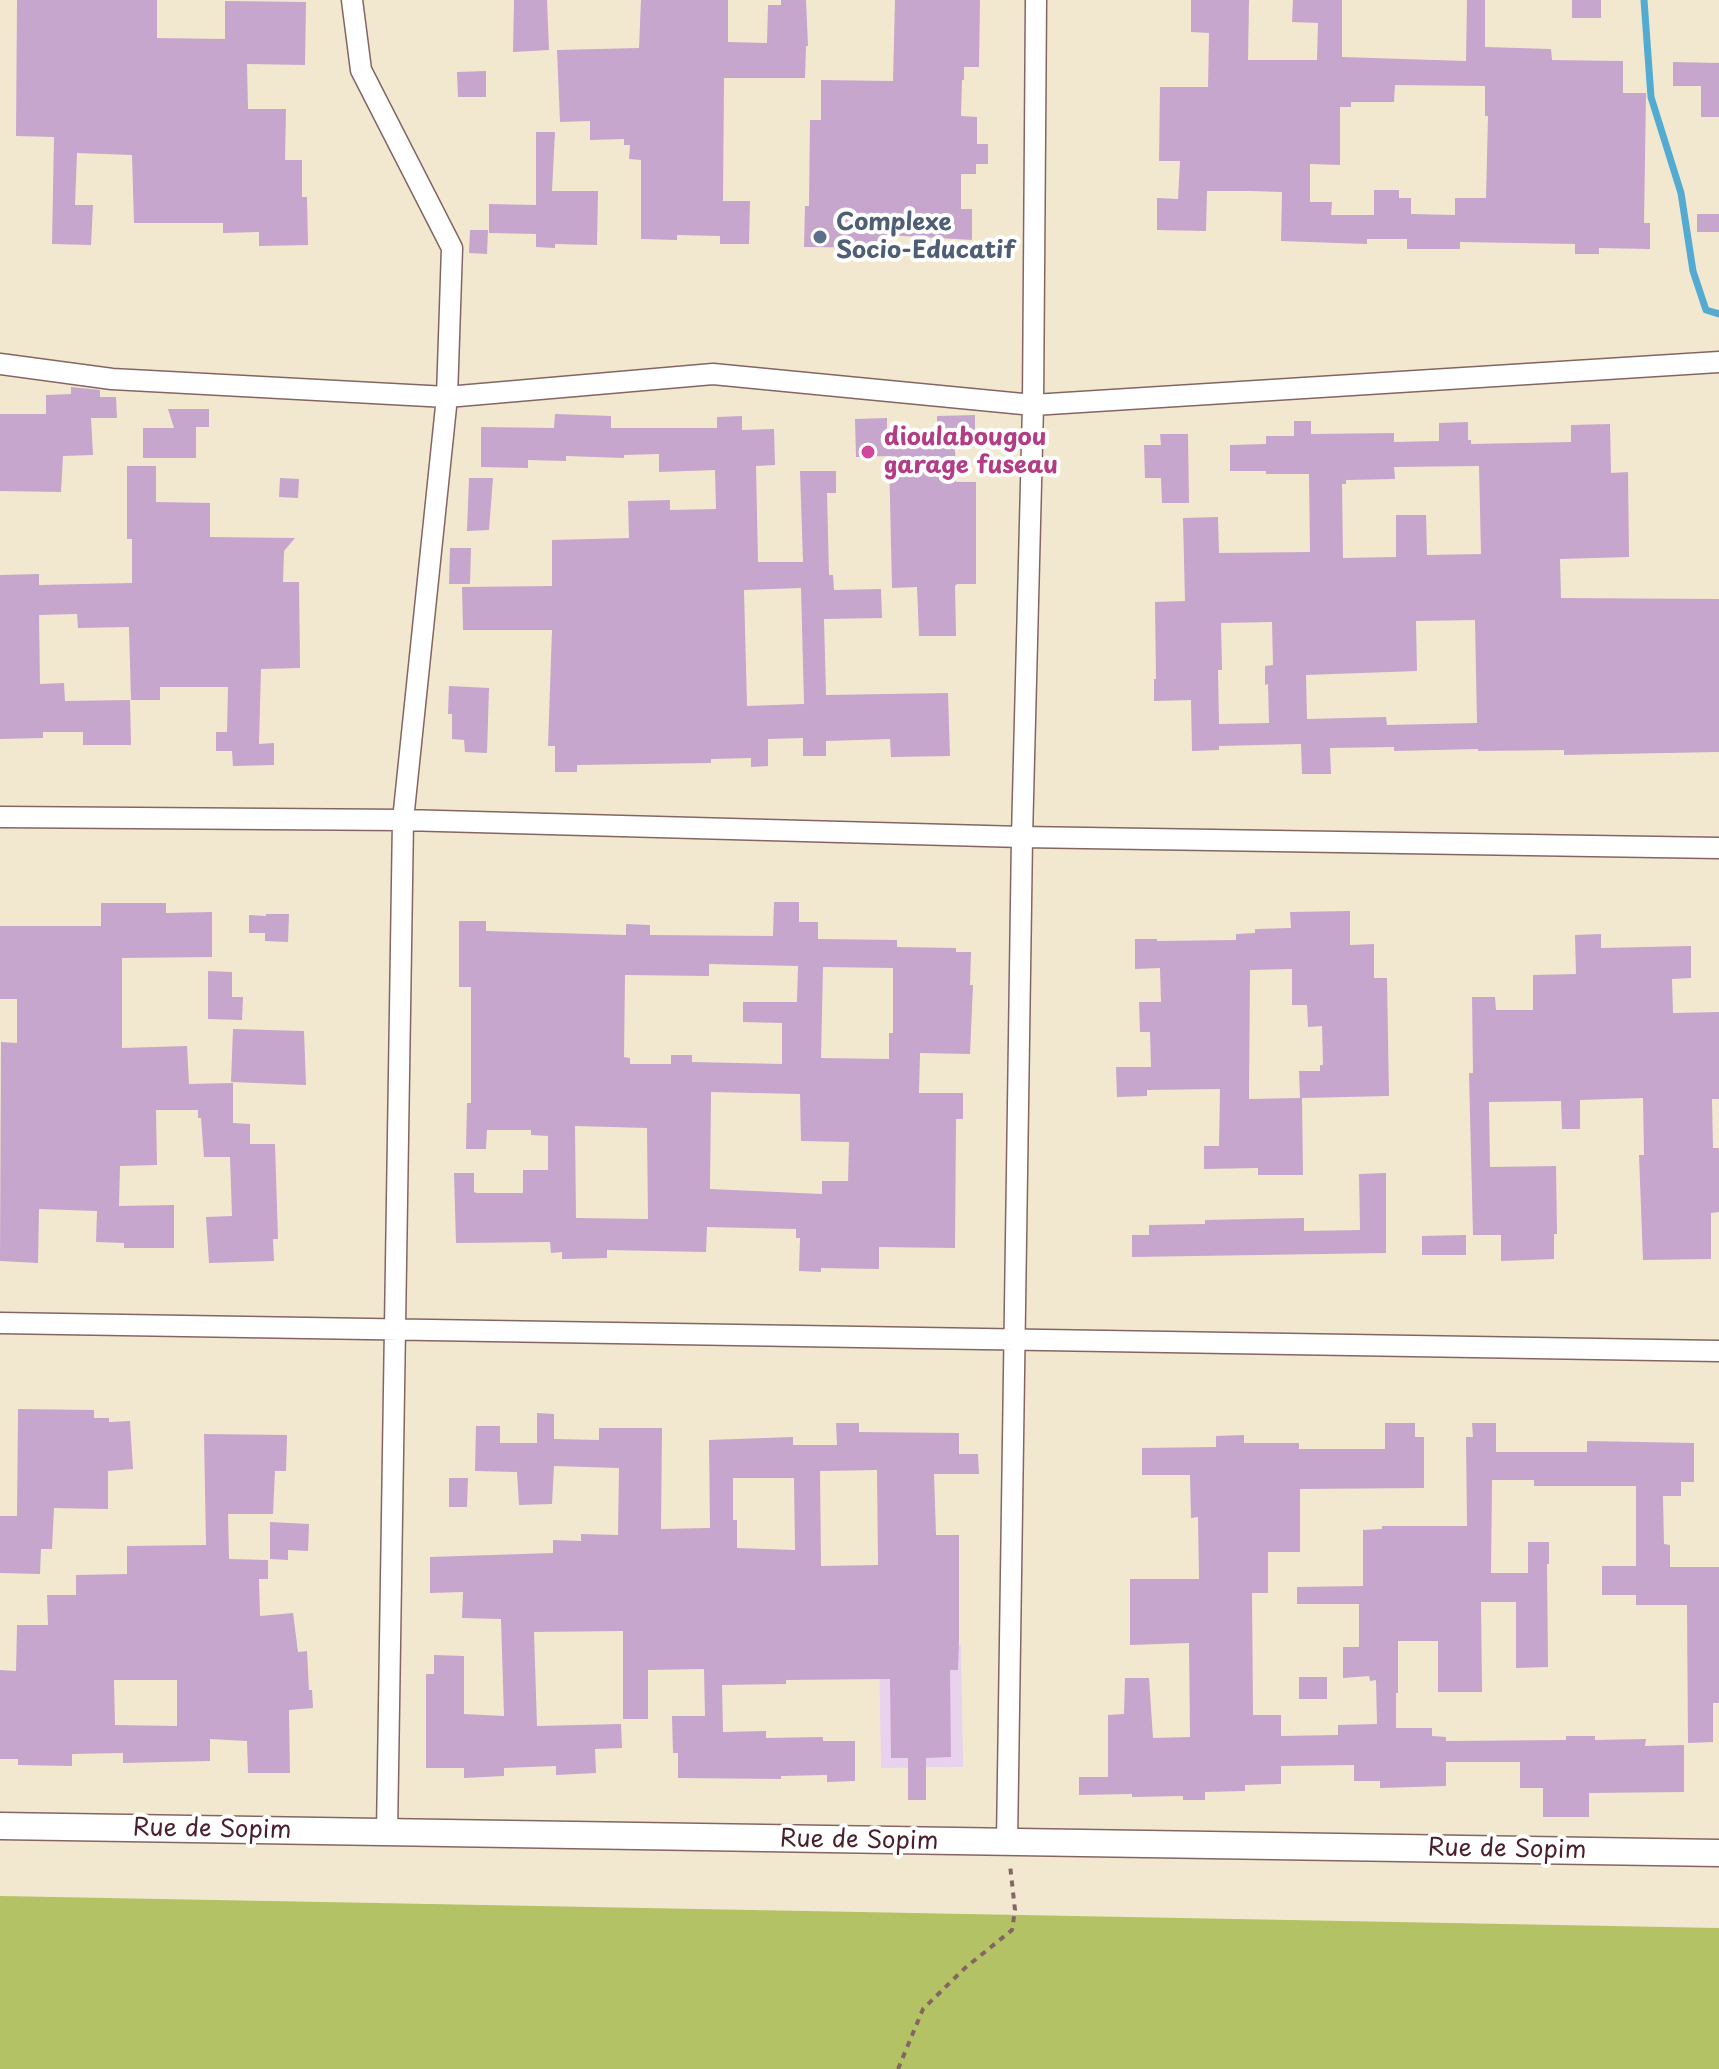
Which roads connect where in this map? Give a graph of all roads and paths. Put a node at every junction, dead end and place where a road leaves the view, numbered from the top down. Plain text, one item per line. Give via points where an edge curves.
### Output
1 (352, 0) edge
2 (1036, 0) edge
3 (1719, 362) edge
4 (0, 364) edge
5 (447, 397) junction
6 (1033, 405) junction
7 (0, 817) edge
8 (403, 820) junction
9 (1022, 837) junction
10 (1719, 848) edge
11 (0, 1323) edge
12 (394, 1330) junction
13 (1015, 1340) junction
14 (1719, 1351) edge
15 (0, 1826) edge
16 (387, 1833) junction
17 (1007, 1843) junction
18 (1719, 1853) edge
19 (898, 2069) edge

1 - 5 street via 361,70 452,248
2 - 6 street
3 - 6 street
4 - 5 street via 112,379
5 - 6 street via 713,374
5 - 8 street
6 - 9 street
7 - 8 street
8 - 9 street
8 - 12 street
9 - 10 street
9 - 13 street
11 - 12 street
12 - 13 street
12 - 16 street
13 - 14 street
13 - 17 street
15 - 16 street, Rue de Sopim
16 - 17 street, Rue de Sopim
17 - 18 street, Rue de Sopim
17 - 19 path via 1015,1910 1012,1930 923,2009

